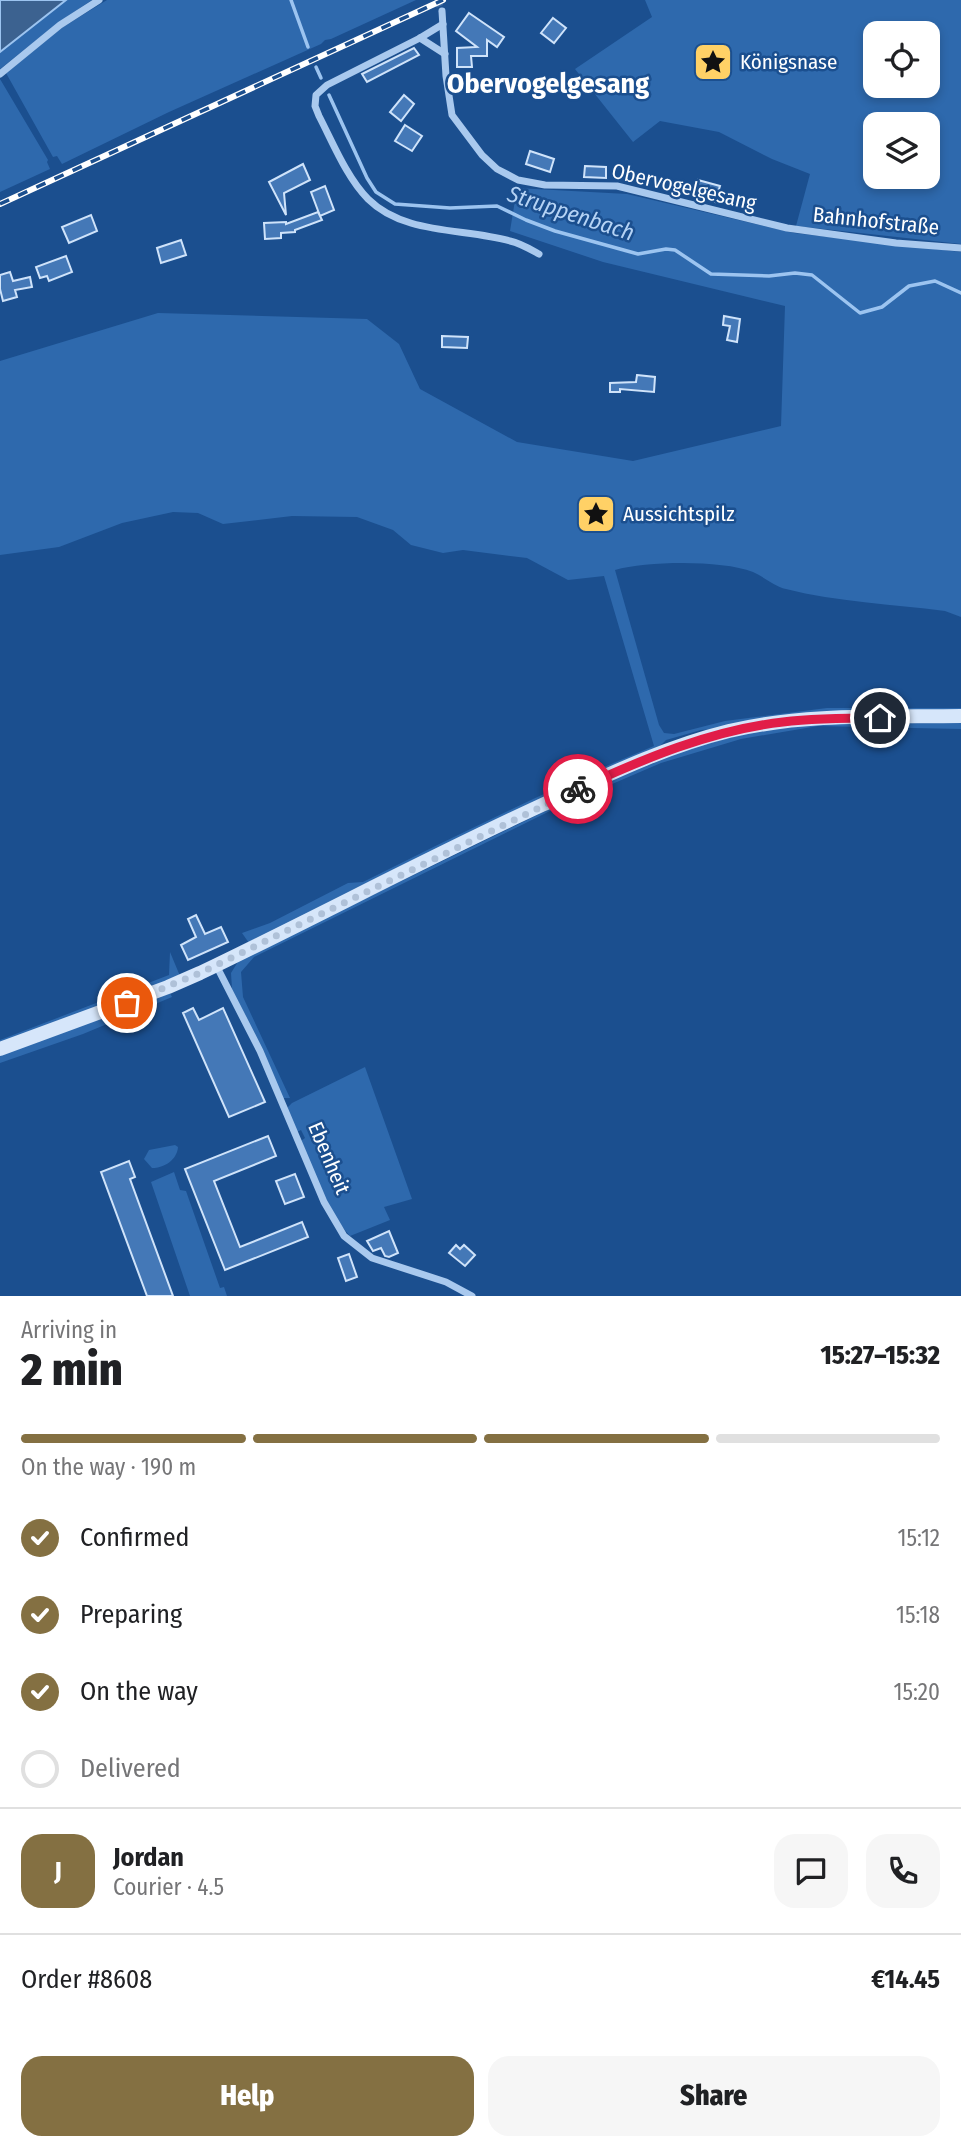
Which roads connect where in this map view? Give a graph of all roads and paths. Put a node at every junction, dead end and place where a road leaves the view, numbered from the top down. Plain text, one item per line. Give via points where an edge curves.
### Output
1 (99, 0) edge
2 (442, 11) tunnel mouth
3 (443, 24) junction
4 (420, 38) junction
5 (445, 54) junction
6 (0, 74) edge
7 (787, 228) joint
8 (961, 248) edge
9 (539, 254) dead end
10 (961, 716) edge
11 (216, 965) junction
12 (0, 1049) edge
13 (472, 1296) edge

1 - 6 street
2 - 3 street, Obervogelgesang
3 - 4 street
3 - 5 street, Obervogelgesang
4 - 5 street
4 - 9 street via 327,85 316,95 319,117 353,178 382,211 418,224 513,241
5 - 7 street, Obervogelgesang via 453,115 482,155 518,180 617,186
7 - 8 street, Bahnhofstraße
10 - 11 main road via 784,721 692,742 513,819
11 - 12 main road
11 - 13 street, Ebenheit via 260,1051 337,1227 354,1247 372,1258 446,1282

